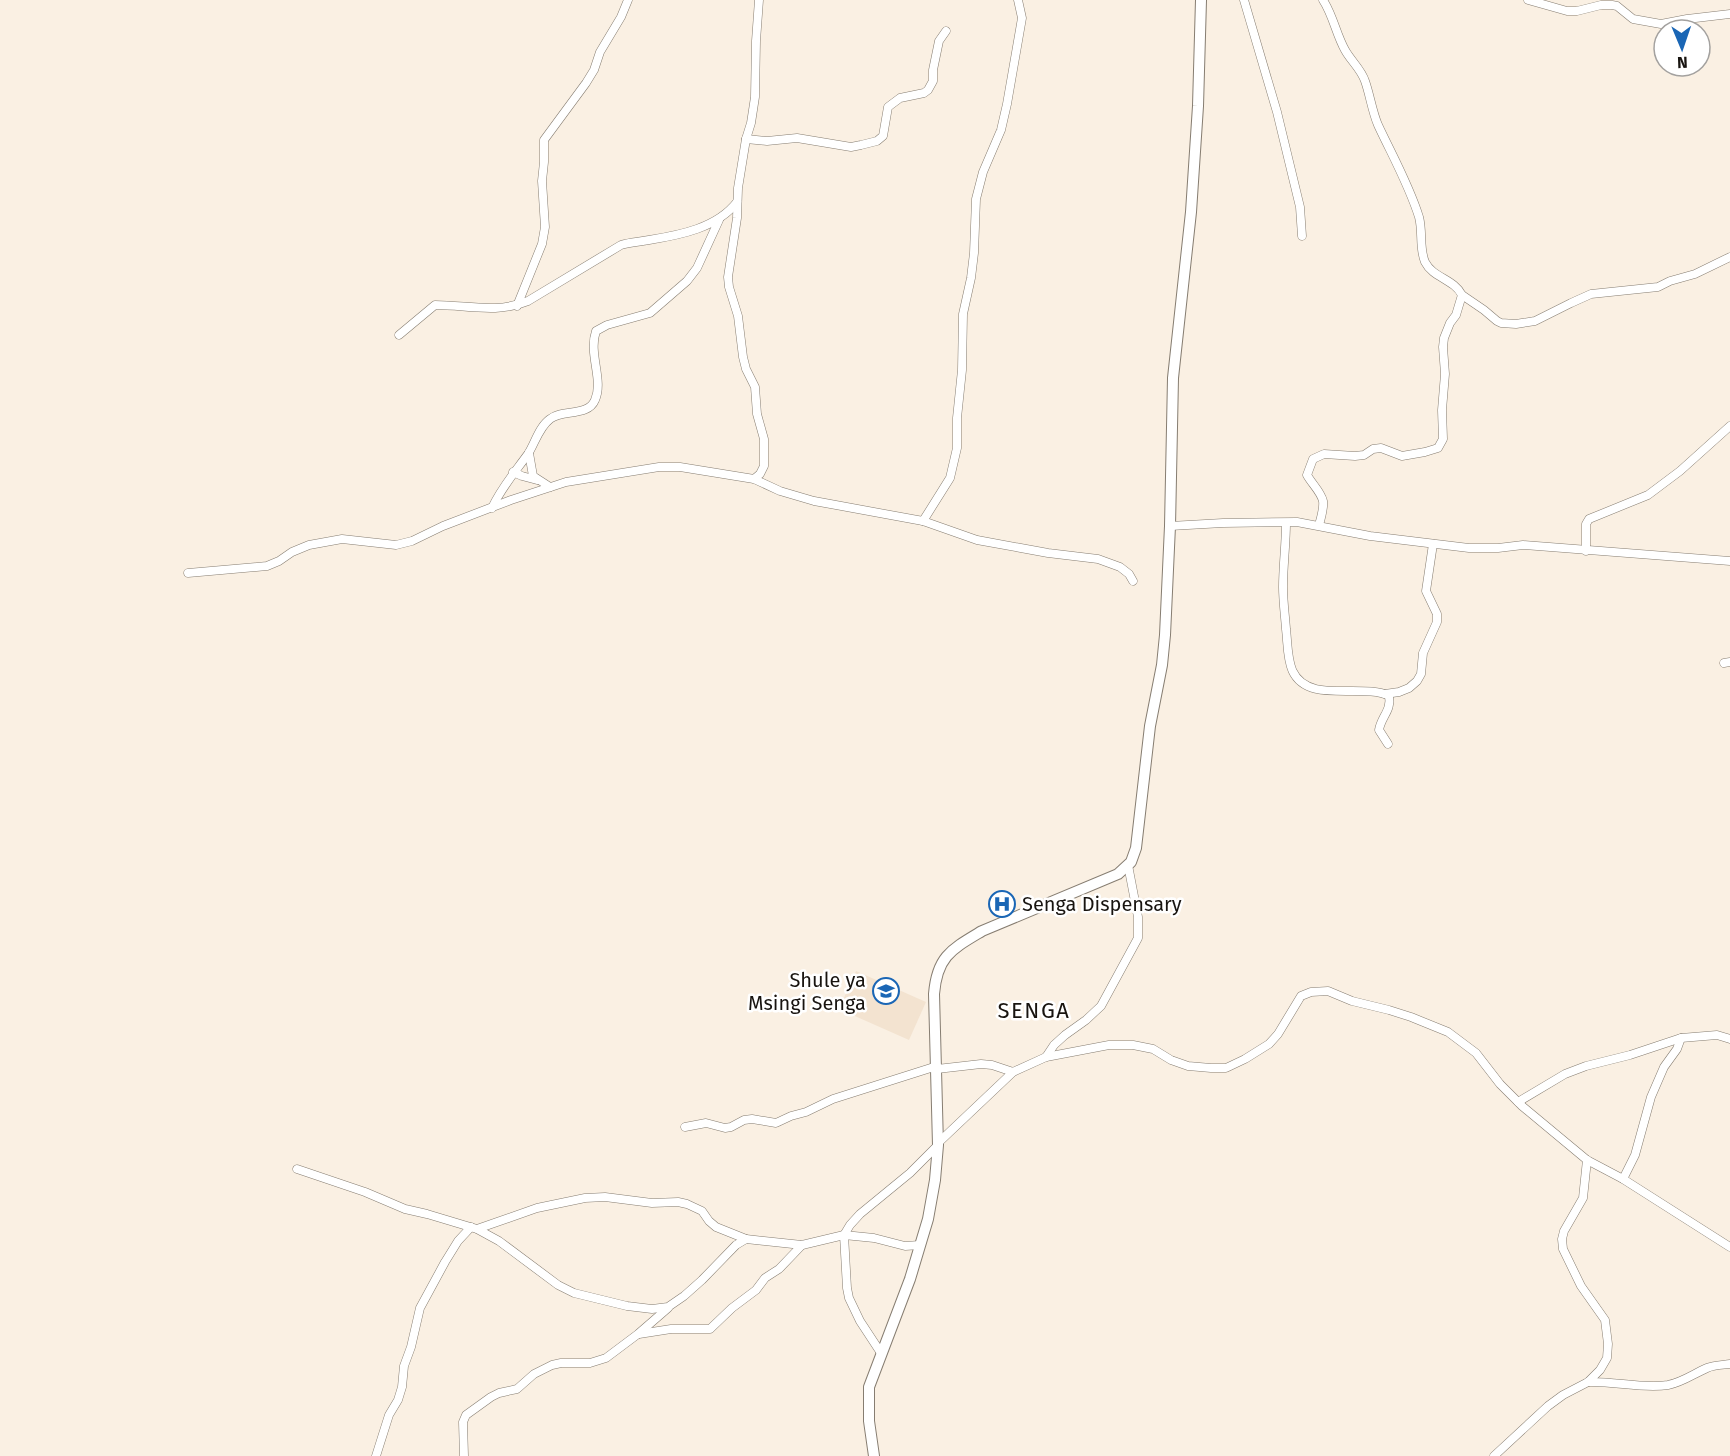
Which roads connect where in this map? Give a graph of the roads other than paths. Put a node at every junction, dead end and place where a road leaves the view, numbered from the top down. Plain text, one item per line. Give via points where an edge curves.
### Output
1 (627, 0) edge
2 (759, 0) edge
3 (1018, 0) edge
4 (1201, 0) edge
5 (1244, 0) edge
6 (1323, 0) edge
7 (1528, 0) edge
8 (1730, 14) edge
9 (946, 31) dead end
10 (746, 139) junction
11 (738, 201) junction
12 (719, 220) junction
13 (1302, 236) dead end
14 (1730, 257) edge
15 (1462, 295) junction
16 (517, 306) junction
17 (399, 335) dead end
18 (1730, 426) edge
19 (529, 453) junction
20 (513, 471) junction
21 (754, 479) junction
22 (538, 480) junction
23 (550, 487) junction
24 (492, 508) junction
25 (923, 521) junction
26 (1286, 523) junction
27 (1319, 525) junction
28 (1170, 526) junction
29 (1433, 544) junction
30 (1586, 551) junction
31 (1730, 561) edge
32 (188, 573) dead end
33 (1133, 581) dead end
34 (1385, 694) junction
35 (1388, 744) dead end
36 (1128, 865) junction
37 (1681, 1038) junction
38 (1730, 1039) edge
39 (1046, 1057) junction
40 (937, 1068) junction
41 (1013, 1072) junction
42 (1518, 1102) junction
43 (685, 1127) dead end
44 (938, 1144) junction
45 (1587, 1160) junction
46 (297, 1169) dead end
47 (1623, 1179) junction
48 (474, 1228) junction
49 (844, 1235) junction
50 (746, 1239) junction
51 (802, 1245) junction
52 (920, 1245) junction
53 (1730, 1247) edge
54 (668, 1307) junction
55 (638, 1334) junction
56 (881, 1353) junction
57 (1730, 1364) edge
58 (1588, 1382) junction
59 (376, 1456) edge
60 (464, 1456) edge
61 (874, 1456) edge
62 (1494, 1456) edge

1 - 16 street via 594,70 544,140 545,227
2 - 10 street via 755,97
3 - 25 street via 1022,18 1007,104 976,199 974,253 962,325 957,448 950,478
4 - 28 street via 1191,212 1173,378
5 - 13 street via 1277,112
6 - 15 street via 1346,52 1365,81 1377,124 1419,218 1425,261
7 - 8 street via 1567,12 1612,5 1632,19 1661,24
9 - 10 street via 939,41 928,90 900,98 888,107 883,136 877,141 851,147 797,138
10 - 11 street
11 - 12 street
11 - 21 street via 728,278 764,439 764,466
12 - 16 street via 681,233 621,245
12 - 19 street via 687,281 650,313 596,332 595,401 588,408 552,417
14 - 15 street via 1658,288 1592,294 1535,321 1516,324 1497,321
15 - 27 street via 1444,338 1443,442 1438,448 1412,456 1381,448 1364,455 1324,454 1313,459 1307,475 1324,502
16 - 17 street via 435,305
18 - 30 street via 1648,495 1589,519 1585,527
19 - 20 street
19 - 22 street via 531,471
20 - 22 street
20 - 24 street
21 - 23 street via 669,467
21 - 25 street via 814,501
22 - 23 street
23 - 24 street
24 - 32 street via 396,545 342,538 301,549 267,566
25 - 33 street via 977,540 1098,559 1120,567
26 - 27 street
26 - 28 street
26 - 34 street via 1284,618 1292,670 1301,682 1317,689
27 - 29 street
28 - 36 street via 1161,670 1150,726 1136,848
29 - 30 street via 1492,549 1523,545
29 - 34 street via 1426,591 1437,622 1423,653 1421,674 1408,688
30 - 31 street
34 - 35 street via 1390,705 1379,730
36 - 39 street via 1138,938 1101,1006 1053,1045
36 - 40 street via 1118,874 982,931 948,954 941,962 934,985
37 - 38 street via 1717,1035
37 - 42 street via 1565,1074
37 - 47 street via 1651,1097 1635,1155
39 - 41 street
39 - 42 street via 1109,1045 1133,1045 1152,1049 1178,1063 1226,1068 1269,1044 1301,996 1328,991 1448,1032 1476,1053
40 - 41 street via 981,1064
40 - 43 street via 833,1099 776,1123 752,1119 725,1128 706,1123
40 - 44 street
41 - 44 street
42 - 45 street
44 - 49 street via 860,1214
44 - 52 street via 935,1180
45 - 47 street
45 - 58 street via 1583,1198 1562,1239 1565,1256 1605,1320 1607,1358
46 - 48 street via 405,1209
47 - 53 street
48 - 50 street via 537,1208 605,1197 687,1204 702,1211 716,1227
48 - 54 street via 574,1293 627,1306
48 - 59 street via 458,1241 420,1308 402,1387
49 - 51 street
49 - 52 street
49 - 56 street via 849,1298
50 - 51 street
50 - 54 street
51 - 55 street via 710,1329
52 - 56 street
54 - 55 street
55 - 60 street via 606,1358 552,1365 517,1389 491,1397 466,1415
56 - 61 street via 869,1387
57 - 58 street via 1708,1368 1669,1385
58 - 62 street via 1548,1406

